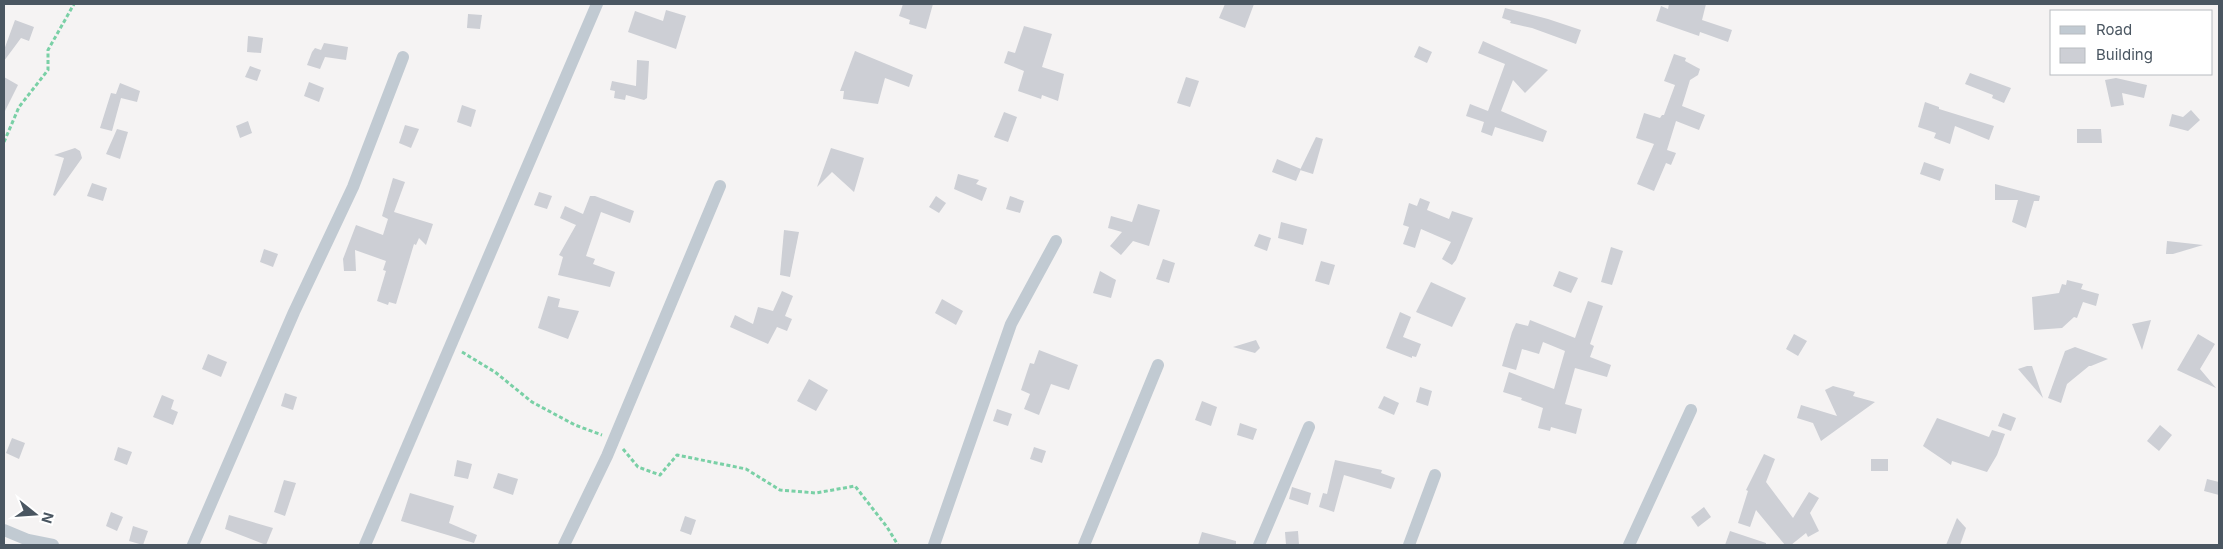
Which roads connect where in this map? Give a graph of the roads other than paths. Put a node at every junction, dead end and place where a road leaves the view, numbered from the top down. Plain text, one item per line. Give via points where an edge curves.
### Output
1 (597, 4) edge
2 (403, 57) dead end
3 (720, 186) dead end
4 (1056, 241) dead end
5 (1158, 365) dead end
6 (1692, 410) dead end
7 (1308, 427) dead end
8 (1435, 475) dead end
9 (4, 530) edge
10 (53, 545) edge
11 (193, 545) edge
12 (365, 545) edge
13 (564, 545) edge
14 (934, 545) edge
15 (1084, 545) edge
16 (1259, 545) edge
17 (1409, 545) edge
18 (1630, 545) edge

1 - 12 street
2 - 11 street via 353,186 294,312
3 - 13 street via 614,439
4 - 14 street via 1011,324
5 - 15 street
6 - 18 street
7 - 16 street
8 - 17 street
9 - 10 street via 28,540

